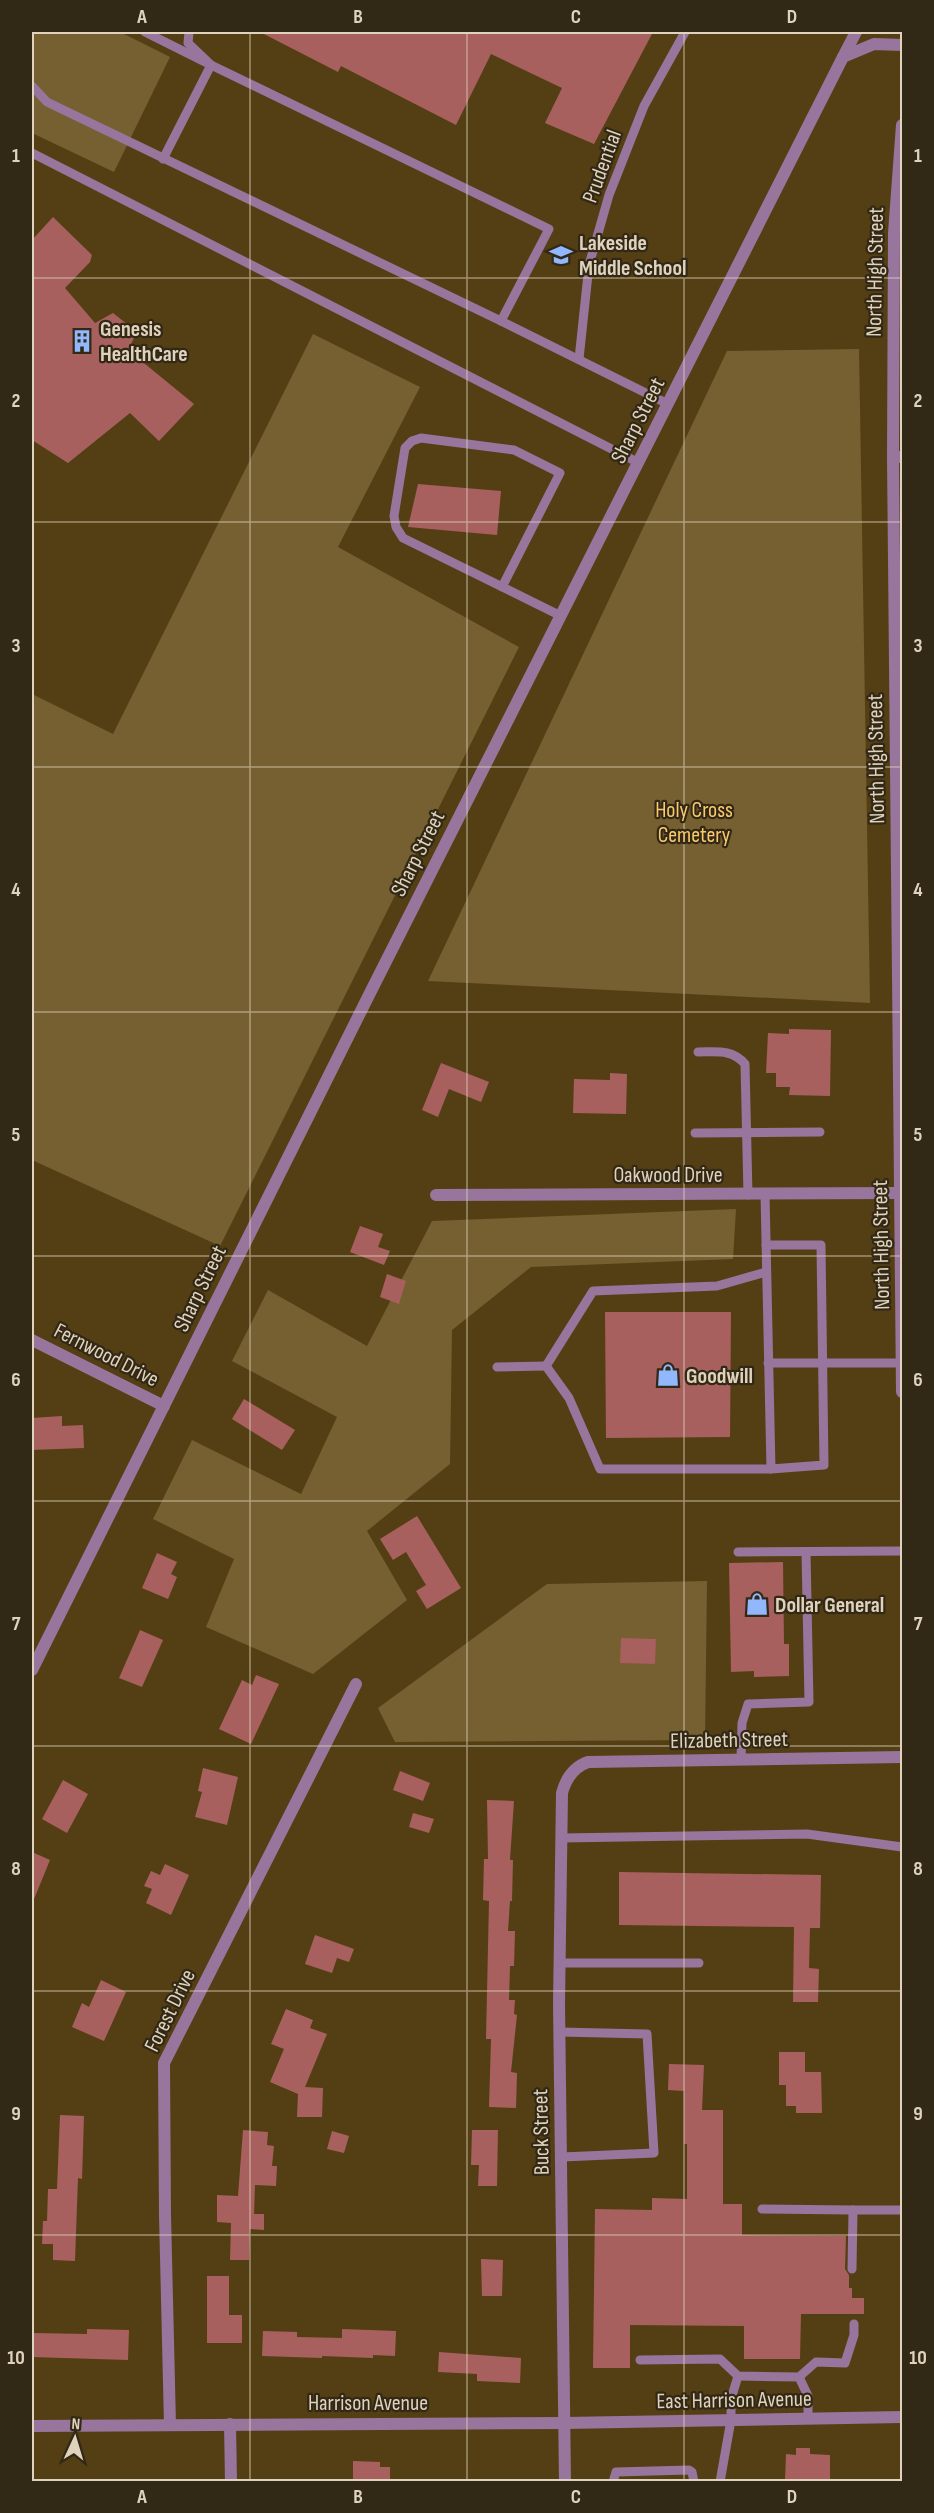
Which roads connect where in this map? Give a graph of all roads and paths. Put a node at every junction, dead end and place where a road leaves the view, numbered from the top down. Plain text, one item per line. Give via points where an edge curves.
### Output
1 (145, 32) edge
2 (189, 32) edge
3 (684, 32) edge
4 (856, 32) edge
5 (903, 45) edge
6 (843, 57) junction
7 (211, 65) junction
8 (32, 86) edge
9 (903, 125) edge
10 (32, 153) edge
11 (163, 159) junction
12 (501, 321) junction
13 (579, 359) junction
14 (668, 404) junction
15 (898, 458) edge
16 (639, 463) junction
17 (898, 508) edge
18 (502, 587) junction
19 (899, 592) edge
20 (561, 616) junction
21 (900, 821) edge
22 (901, 1047) edge
23 (698, 1052) dead end
24 (746, 1131) junction
25 (820, 1132) dead end
26 (695, 1133) dead end
27 (900, 1193) junction
28 (765, 1194) junction
29 (436, 1195) dead end
30 (748, 1195) junction
31 (766, 1245) junction
32 (766, 1272) junction
33 (32, 1340) edge
34 (768, 1363) junction
35 (823, 1363) junction
36 (902, 1363) edge
37 (546, 1366) junction
38 (497, 1367) dead end
39 (903, 1392) edge
40 (164, 1406) junction
41 (771, 1470) junction
42 (903, 1551) edge
43 (738, 1552) dead end
44 (806, 1552) junction
45 (32, 1670) edge
46 (356, 1684) dead end
47 (903, 1758) edge
48 (741, 1760) junction
49 (565, 1782) joint
50 (562, 1838) junction
51 (903, 1847) edge
52 (560, 1963) junction
53 (699, 1963) dead end
54 (560, 2032) junction
55 (562, 2157) junction
56 (762, 2209) dead end
57 (852, 2210) junction
58 (903, 2210) edge
59 (852, 2269) dead end
60 (854, 2324) dead end
61 (640, 2360) dead end
62 (738, 2376) junction
63 (799, 2377) junction
64 (903, 2417) edge
65 (808, 2419) junction
66 (731, 2420) junction
67 (565, 2423) junction
68 (230, 2424) junction
69 (170, 2425) junction
70 (32, 2426) edge
71 (654, 2471) junction
72 (231, 2481) edge
73 (565, 2481) edge
74 (613, 2481) edge
75 (654, 2481) edge
76 (694, 2481) edge
77 (720, 2481) edge

1 - 7 lane
2 - 7 lane via 188,43
3 - 13 lane, Prudential via 644,106 609,195 589,265
4 - 6 street, Sharp Street
5 - 6 street via 874,44
6 - 14 street, Sharp Street
7 - 11 lane
7 - 12 lane via 549,229
8 - 11 lane via 47,102
9 - 15 street, North High Street via 894,232
10 - 16 lane
11 - 12 lane
12 - 13 lane
13 - 14 lane
14 - 16 street, Sharp Street
15 - 17 street, North High Street
16 - 20 street, Sharp Street
17 - 19 street, North High Street
18 - 18 lane via 403,538 394,516 405,448 411,441 421,438 514,450 560,473
18 - 20 lane
19 - 21 street, North High Street
20 - 40 street, Sharp Street
21 - 22 street, North High Street
22 - 27 street, North High Street
23 - 24 lane via 728,1052 745,1064
24 - 25 lane
24 - 26 lane
24 - 30 lane
27 - 28 street, Oakwood Drive
27 - 36 street, North High Street
28 - 30 street, Oakwood Drive
28 - 31 lane
29 - 30 street, Oakwood Drive
31 - 32 lane
31 - 35 lane via 821,1245
32 - 34 lane
32 - 37 lane via 717,1286 593,1291
33 - 40 street, Fernwood Drive
34 - 35 lane
34 - 41 lane
35 - 36 lane
35 - 41 lane via 824,1465
36 - 39 street, North High Street
37 - 38 lane
37 - 41 lane via 569,1398 600,1469
40 - 45 street, Sharp Street
42 - 44 lane
43 - 44 lane
44 - 48 lane via 809,1702 748,1704 742,1723
46 - 69 street, Forest Drive via 164,2063
47 - 48 street, Elizabeth Street
48 - 49 street, Elizabeth Street via 588,1761
49 - 50 street, Buck Street
50 - 51 lane via 807,1834
50 - 52 street, Buck Street
52 - 53 lane
52 - 54 street, Buck Street
54 - 55 street, Buck Street
54 - 55 lane via 647,2034 654,2153
55 - 67 street, Buck Street
56 - 57 lane
57 - 58 lane
57 - 59 lane
60 - 63 lane via 845,2363 816,2362
61 - 62 lane via 720,2359
62 - 63 lane
62 - 66 lane via 731,2399
63 - 65 lane via 808,2396
64 - 65 street, East Harrison Avenue
65 - 66 street, East Harrison Avenue
66 - 67 street, East Harrison Avenue
66 - 77 lane
67 - 68 street, Harrison Avenue
67 - 73 street, Buck Street
68 - 69 street, Harrison Avenue
68 - 72 street
69 - 70 street, Harrison Avenue
71 - 74 lane via 616,2472
71 - 75 lane
71 - 76 lane via 689,2470

